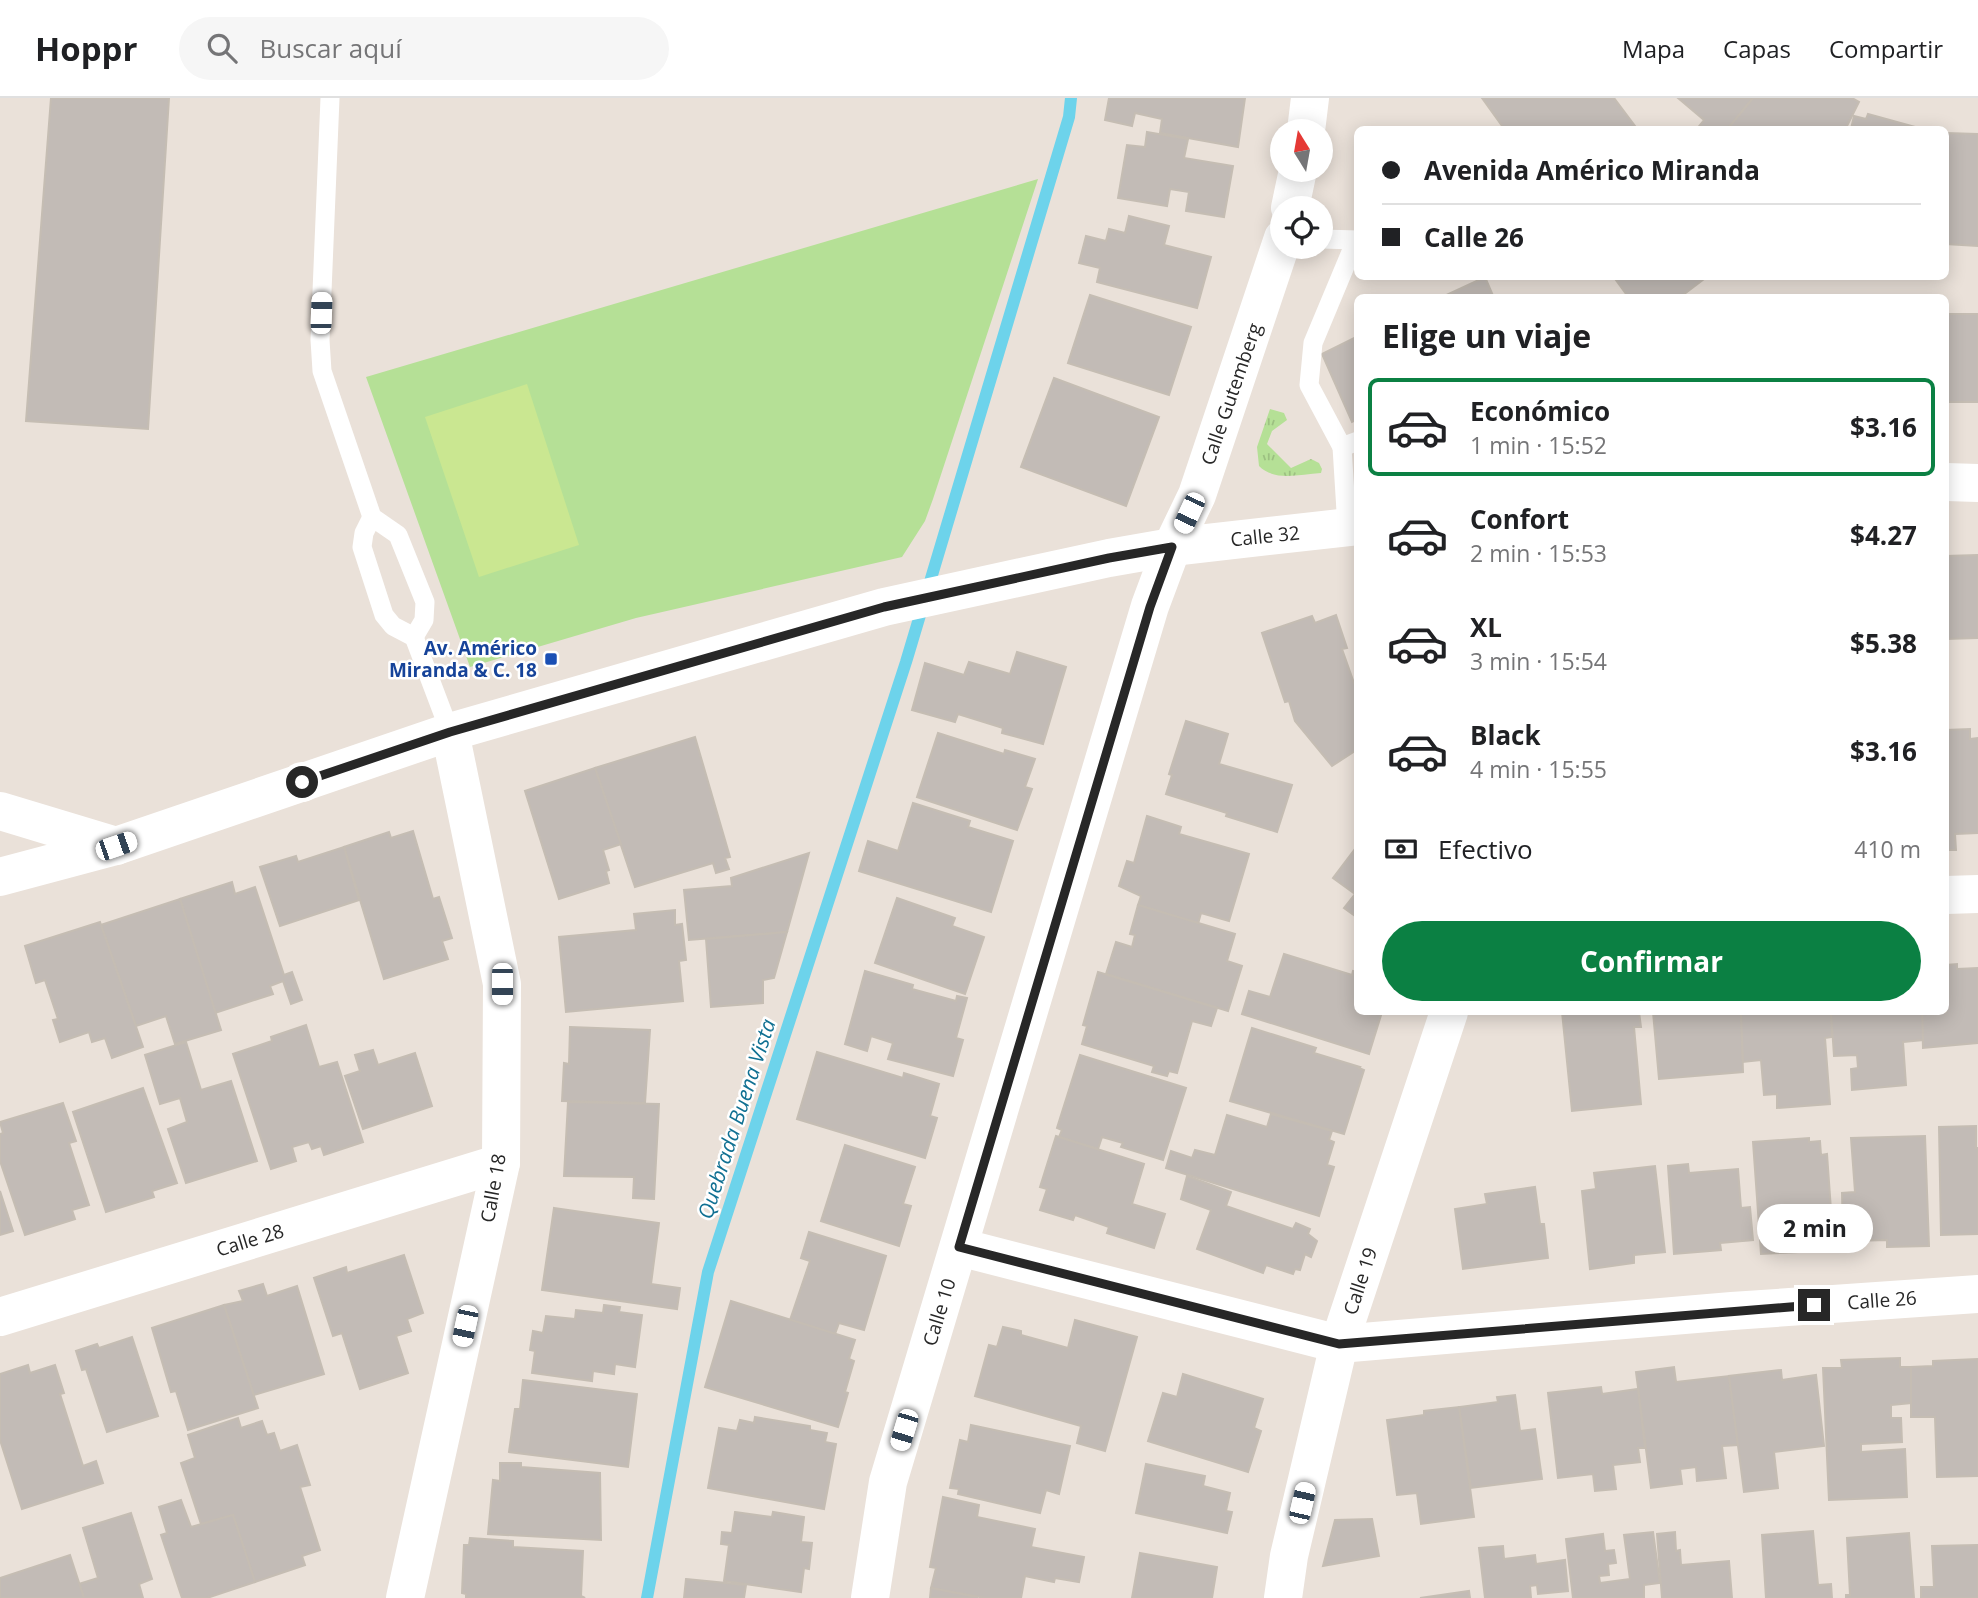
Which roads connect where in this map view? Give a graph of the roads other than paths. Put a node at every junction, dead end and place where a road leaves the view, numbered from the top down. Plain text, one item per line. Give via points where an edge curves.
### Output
1 (330, 98) edge
2 (1310, 98) edge
3 (1307, 119) edge
4 (1333, 239) edge
5 (1354, 240) edge
6 (1354, 247) edge
7 (1276, 259) edge
8 (1350, 444) edge
9 (1949, 482) edge
10 (1978, 483) edge
11 (372, 517) junction
12 (1352, 526) edge
13 (1172, 547) junction
14 (414, 637) junction
15 (450, 732) junction
16 (0, 811) edge
17 (116, 846) junction
18 (0, 877) edge
19 (1978, 894) edge
20 (1949, 895) edge
21 (1448, 1015) edge
22 (501, 1163) junction
23 (959, 1247) junction
24 (1978, 1294) edge
25 (0, 1317) edge
26 (1339, 1344) junction
27 (405, 1598) edge
28 (870, 1598) edge
29 (1283, 1598) edge

1 - 11 lane via 322,371
2 - 3 street
4 - 5 lane
6 - 8 lane via 1313,342 1308,385
7 - 13 street, Calle Gutemberg via 1197,495
8 - 12 lane
9 - 10 street
11 - 14 lane via 362,547 384,615 393,626
11 - 14 lane via 398,535 425,602 424,620
12 - 13 street, Calle 32
13 - 15 street, Calle 32 via 884,607
13 - 23 street, Calle 10 via 1150,607
14 - 15 lane
15 - 17 street, Calle 32
15 - 22 street, Calle 18 via 502,984
16 - 17 street
17 - 18 street, Calle 32
19 - 20 street
21 - 26 street, Calle 19
22 - 25 street, Calle 28
22 - 27 street, Calle 18
23 - 26 street, Calle 26
23 - 28 street, Calle 10 via 888,1482
24 - 26 street, Calle 26
26 - 29 street, Calle 19

